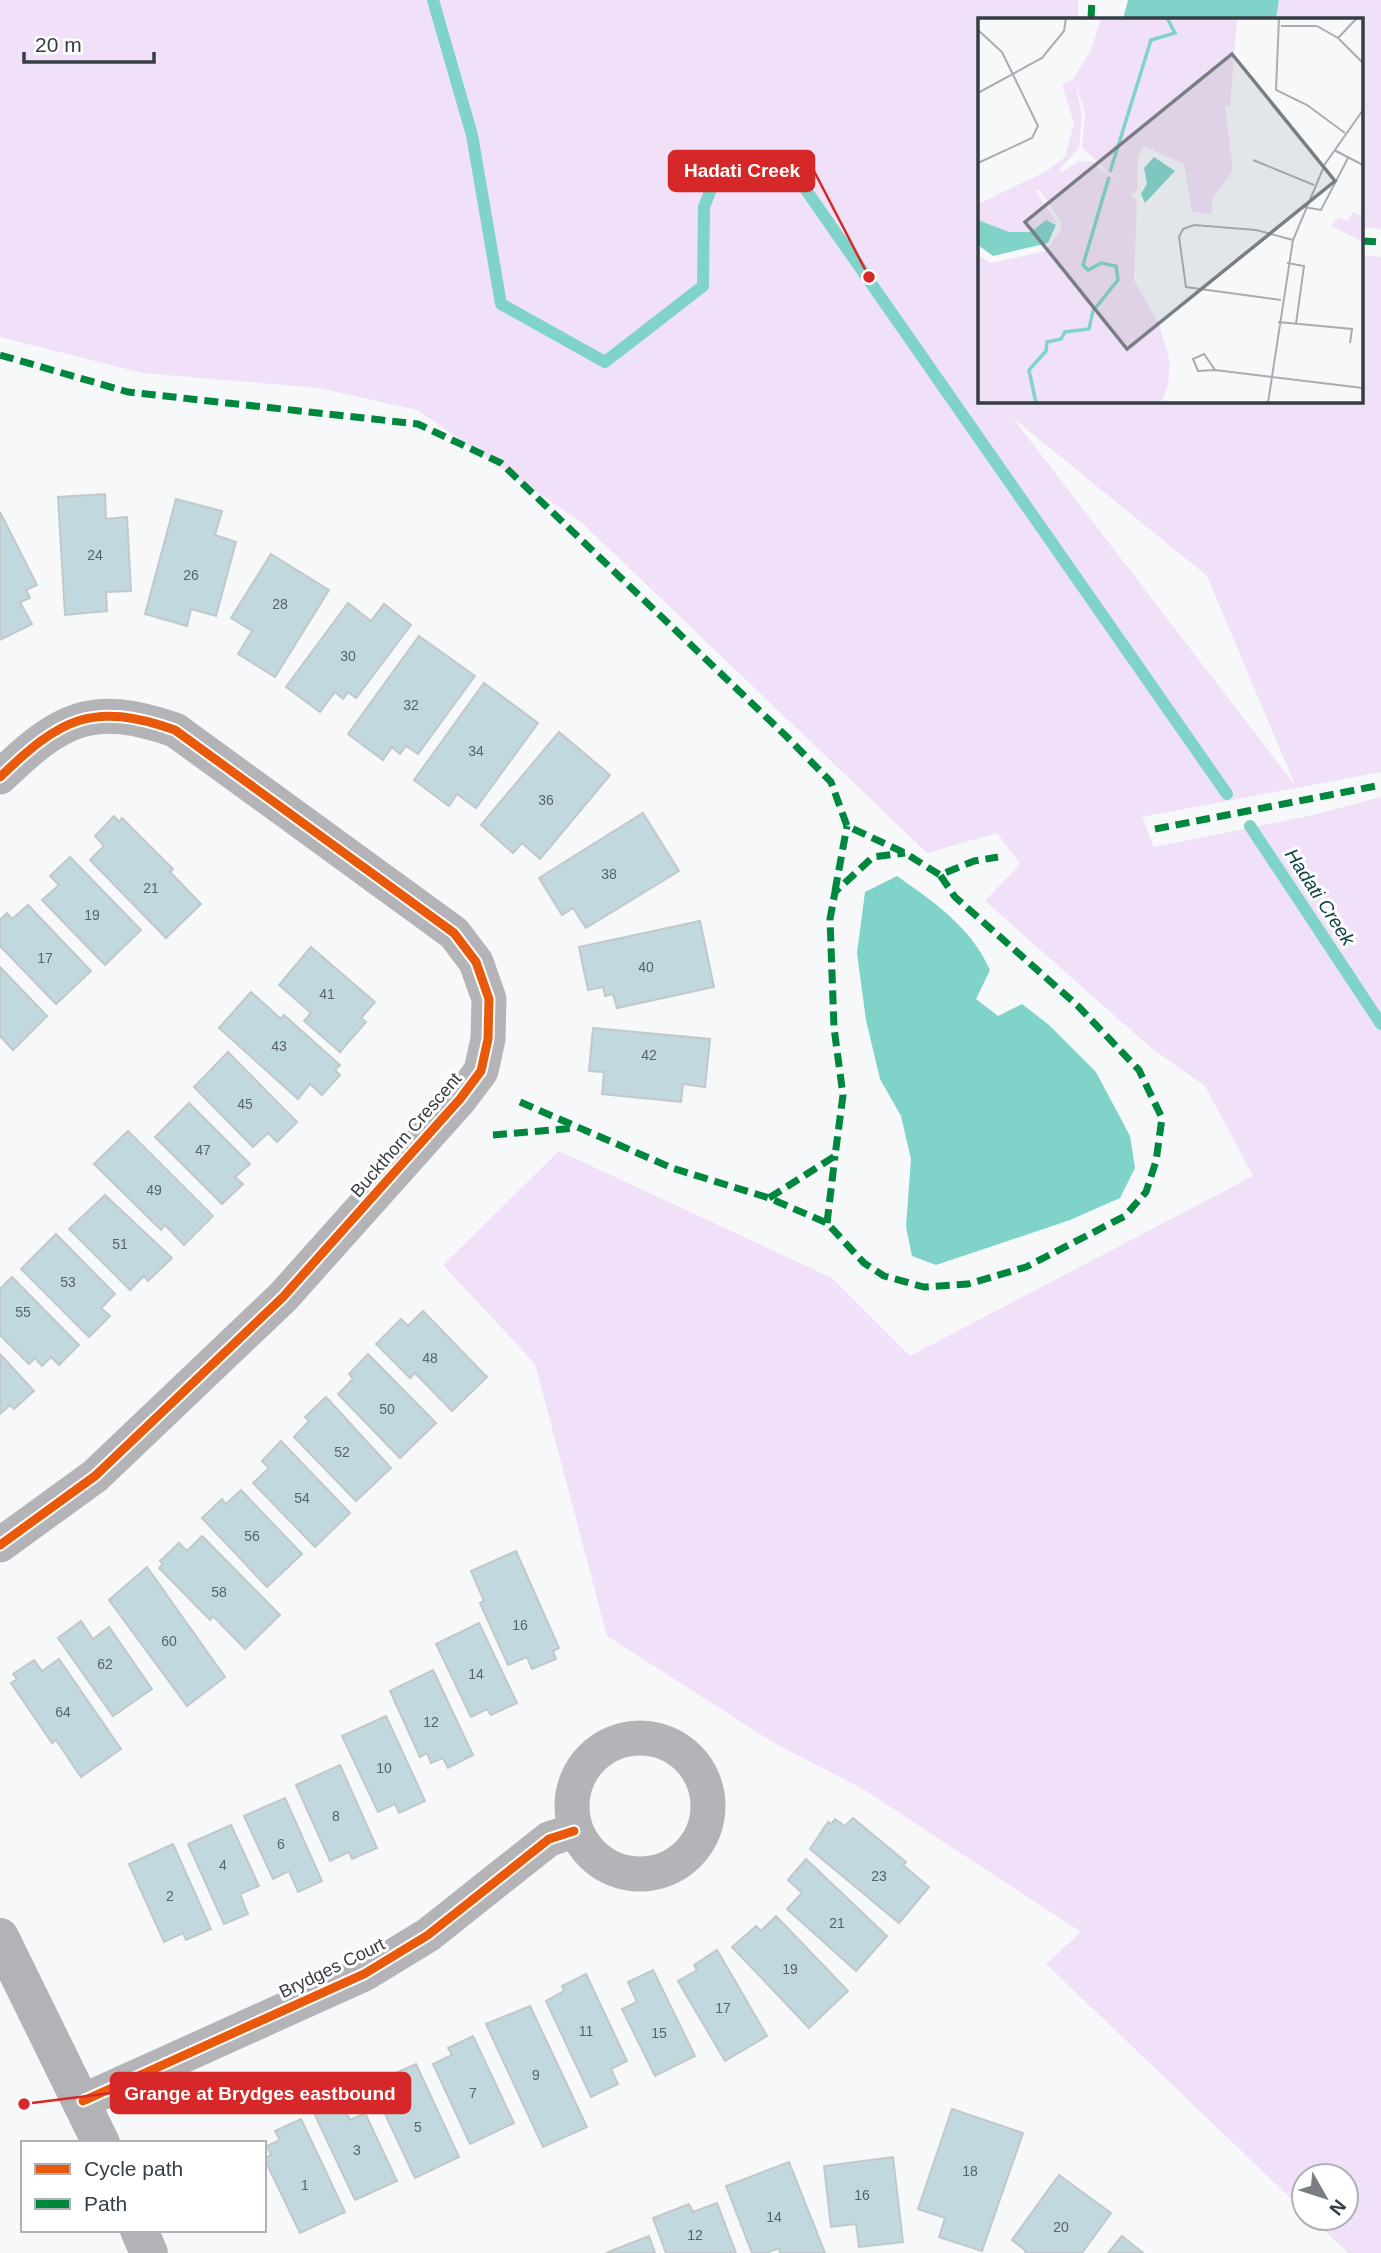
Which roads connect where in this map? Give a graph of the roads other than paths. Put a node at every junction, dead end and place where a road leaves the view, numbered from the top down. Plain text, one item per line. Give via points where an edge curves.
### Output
1 (0, 778) edge
2 (0, 1545) edge
3 (574, 1830) dead end
4 (0, 1937) edge
5 (83, 2101) junction
6 (101, 2141) edge
7 (140, 2232) edge
8 (149, 2253) edge

1 - 2 street, Buckthorn Crescent via 57,729 96,715 136,717 175,730 454,933 476,962 489,999 481,1072 311,1266 95,1476
3 - 5 street, Brydges Court via 549,1839 428,1935 364,1974
4 - 5 street
5 - 6 street
7 - 8 street

